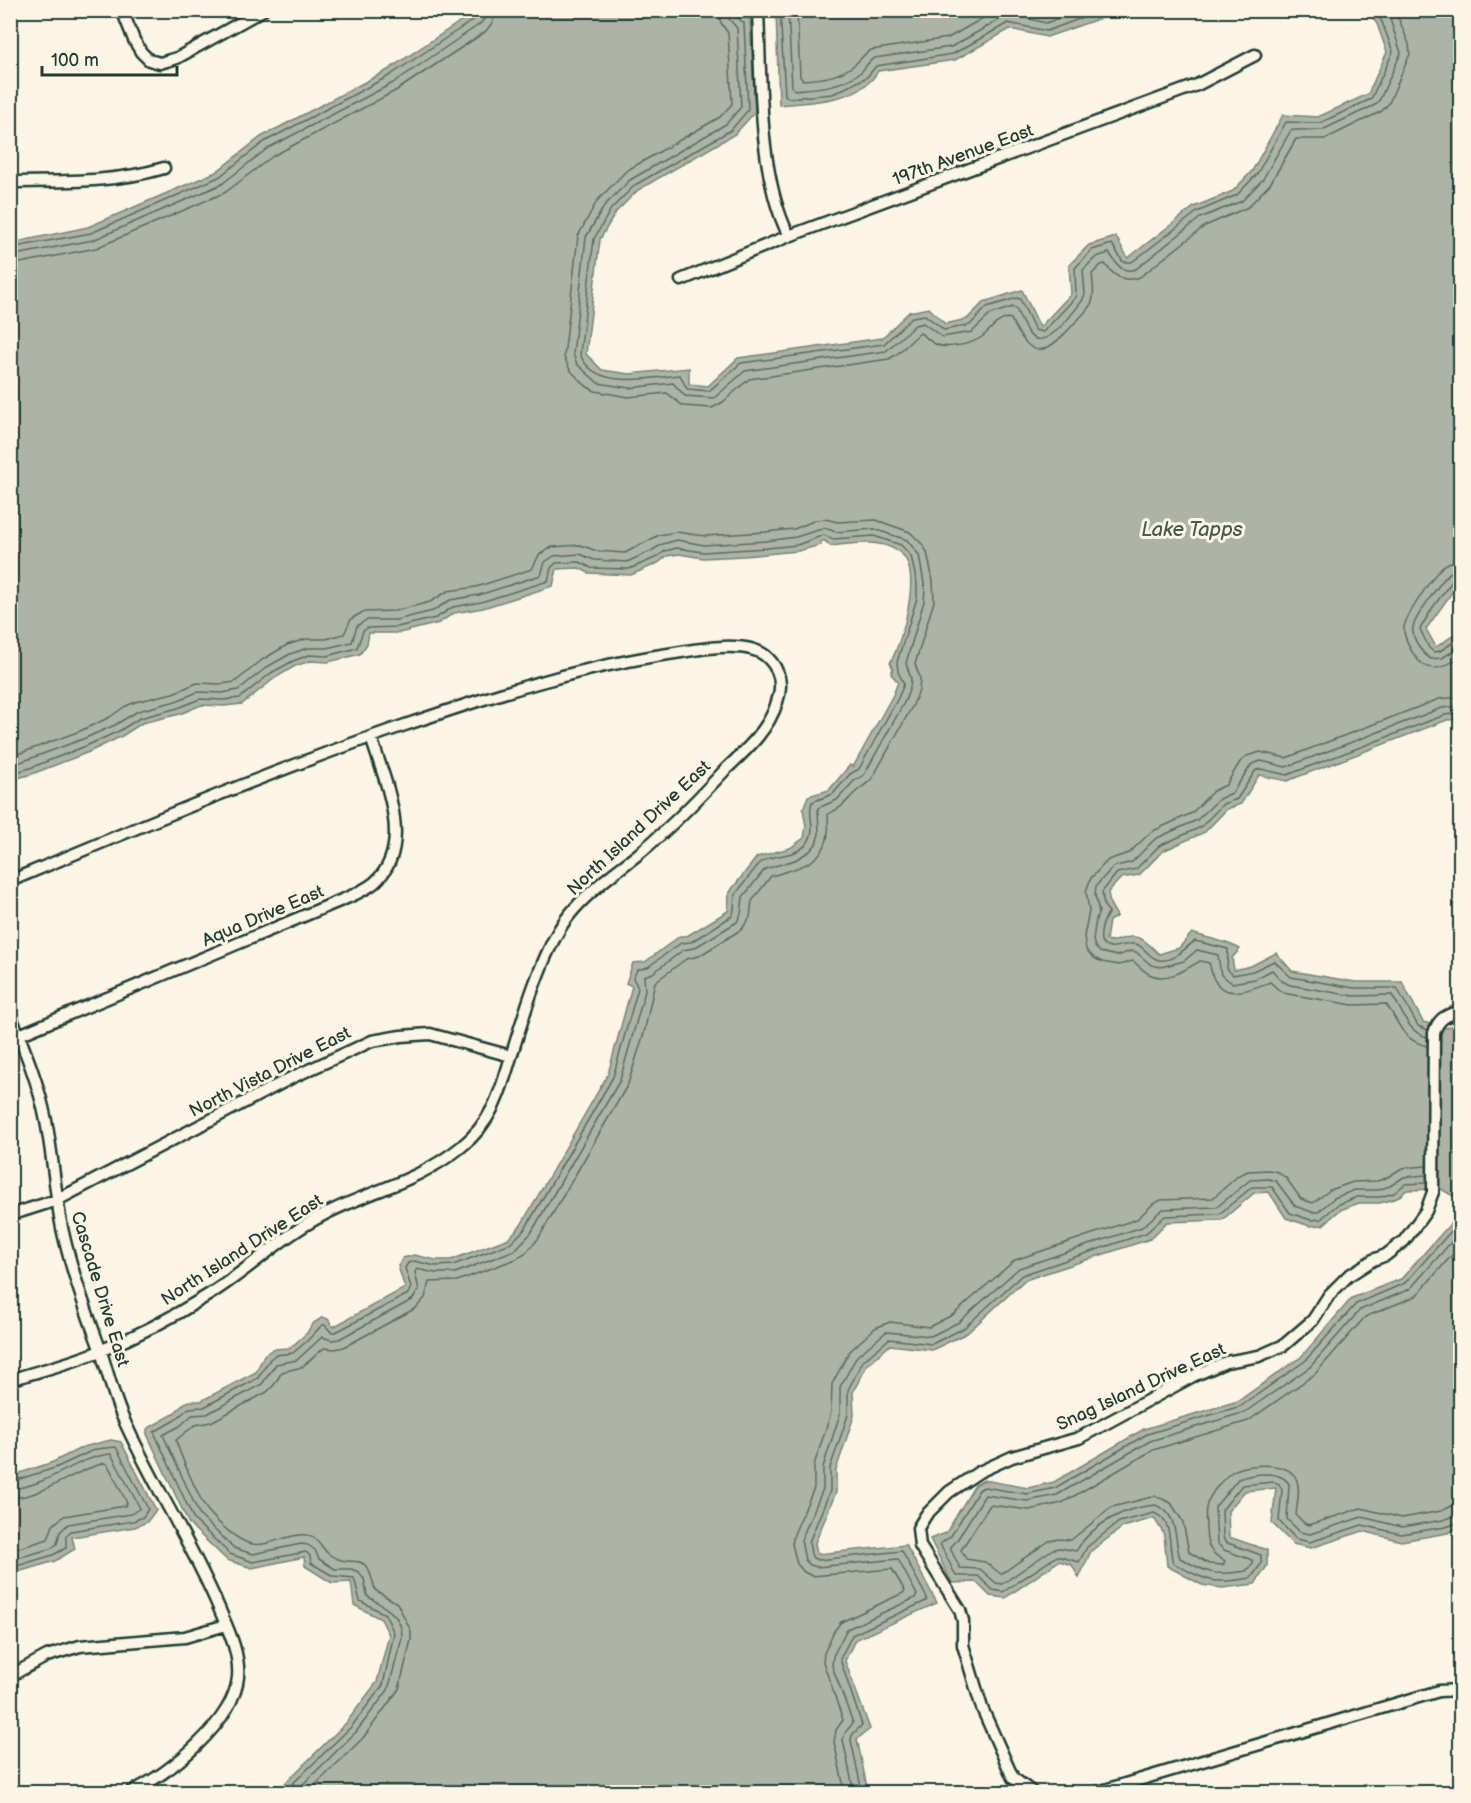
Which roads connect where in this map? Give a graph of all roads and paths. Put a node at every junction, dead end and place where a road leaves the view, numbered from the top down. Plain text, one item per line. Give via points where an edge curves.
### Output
1 (122, 10) edge
2 (262, 10) edge
3 (758, 10) edge
4 (1255, 55) dead end
5 (164, 168) dead end
6 (10, 182) edge
7 (789, 236) junction
8 (681, 280) dead end
9 (371, 737) junction
10 (10, 881) edge
11 (1461, 1011) edge
12 (10, 1014) edge
13 (19, 1035) junction
14 (511, 1056) junction
15 (57, 1200) junction
16 (10, 1215) edge
17 (100, 1351) junction
18 (10, 1380) edge
19 (226, 1625) junction
20 (10, 1676) edge
21 (1461, 1690) edge
22 (130, 1792) edge
23 (1032, 1792) edge
24 (1098, 1792) edge

1 - 2 street via 141,52 160,63 177,58
3 - 7 street via 766,153 776,207
4 - 7 street, 197th Avenue East via 1197,85
5 - 6 street via 124,177
7 - 8 street, 197th Avenue East
9 - 10 street, North Island Drive East via 252,781
9 - 13 street, Aqua Drive East via 393,808 395,833 389,861 375,882 349,897
9 - 14 street, North Island Drive East via 540,683 658,655 749,648 764,654 779,672 778,701 757,738 664,832 598,885 566,920 543,967
11 - 23 street, Snag Island Drive East via 1442,1017 1434,1033 1430,1203 1396,1248 1348,1276 1329,1294 1313,1320 1284,1345 1259,1356 1215,1366 1079,1438 1012,1457 979,1472 948,1492 921,1521 920,1546 962,1616 963,1645 982,1708 1013,1778
12 - 13 street, Cascade Drive East
13 - 15 street, Cascade Drive East via 44,1114
14 - 15 street, North Vista Drive East via 430,1035 372,1041 291,1078
14 - 17 street, North Island Drive East via 493,1111 460,1148 419,1175 316,1219 285,1237 204,1298
15 - 16 street, North Vista Drive East
15 - 17 street, Cascade Drive East via 65,1243
17 - 18 street, North Island Drive East
17 - 19 street, Cascade Drive East via 123,1418
19 - 20 street via 185,1637 80,1646 47,1656
19 - 22 street, Cascade Drive East via 238,1674 229,1706 174,1765
21 - 24 street via 1439,1691

